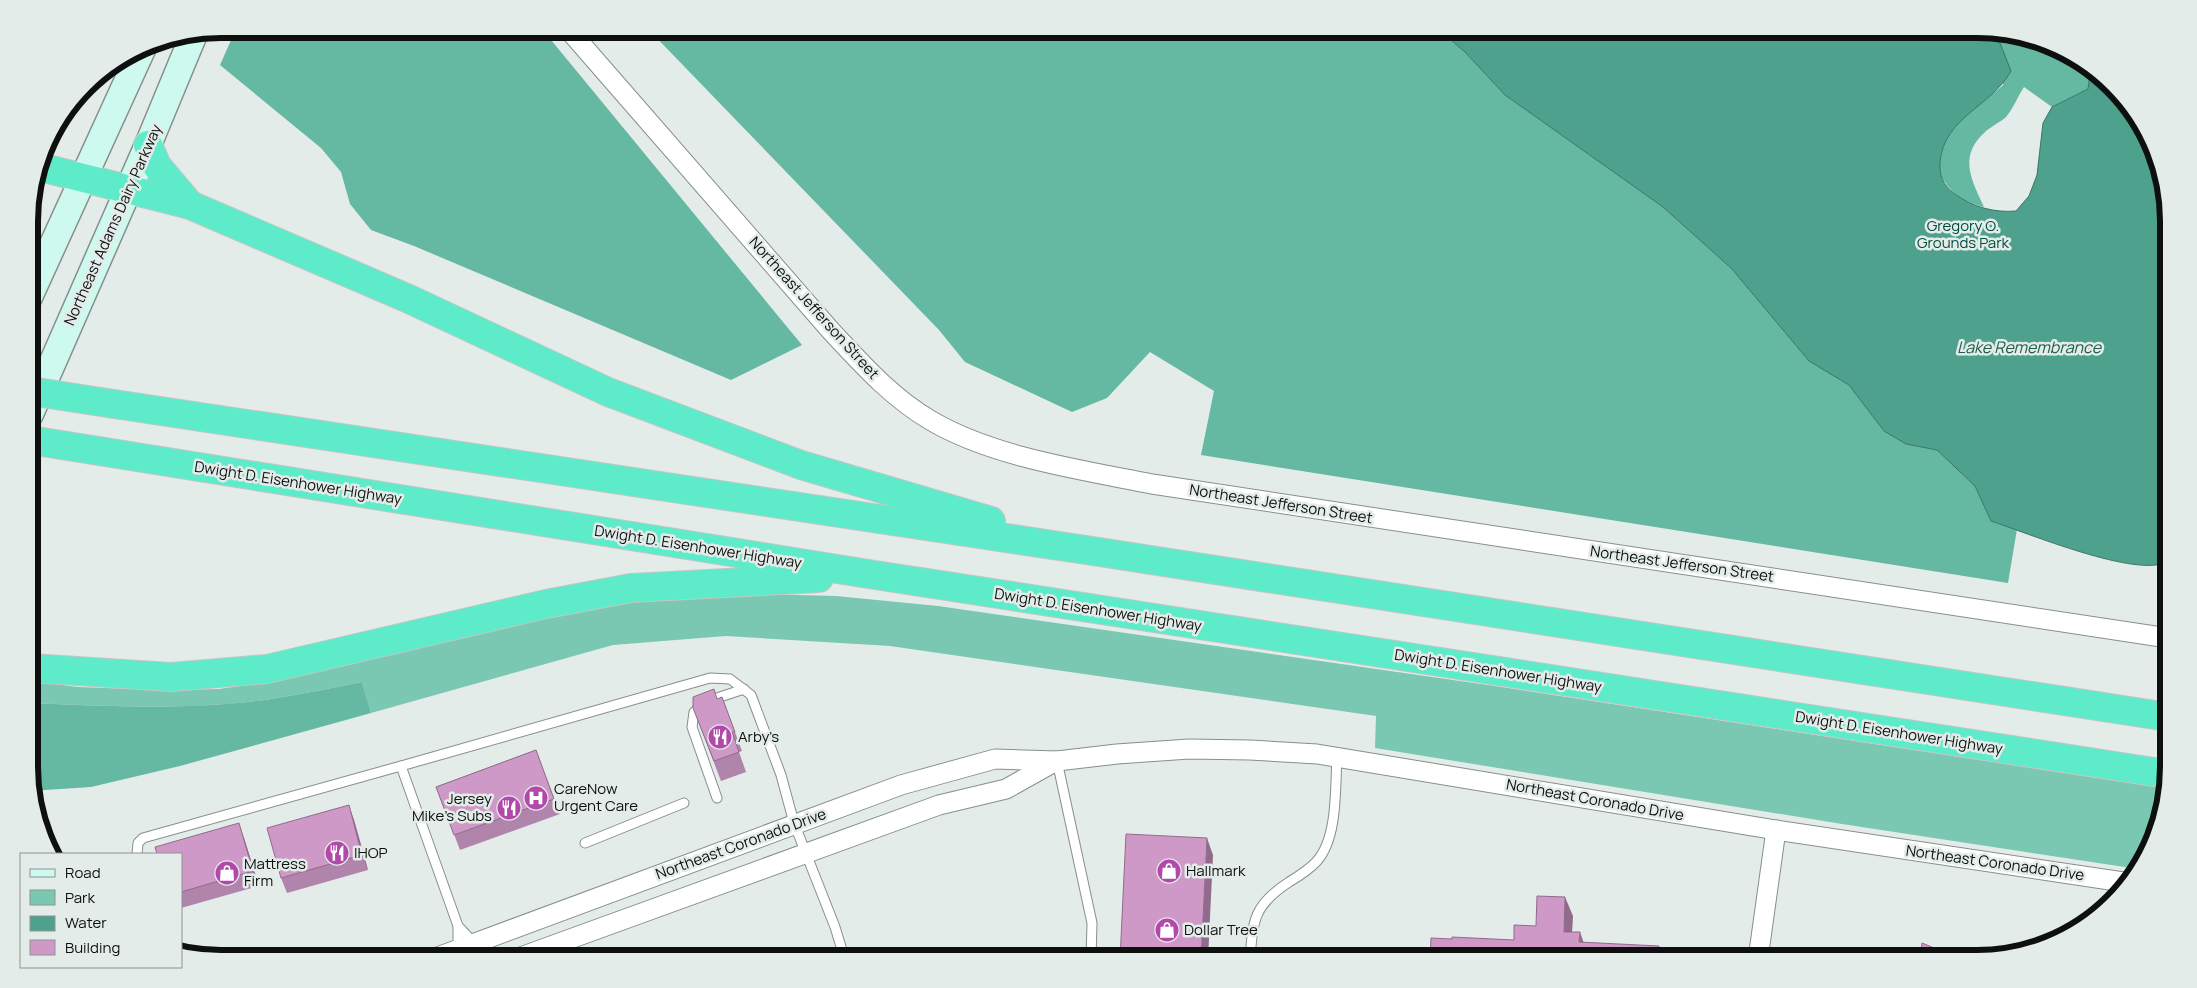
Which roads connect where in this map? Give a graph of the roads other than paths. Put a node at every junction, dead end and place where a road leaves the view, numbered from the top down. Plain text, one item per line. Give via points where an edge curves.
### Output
1 (576, 38) edge
2 (192, 40) edge
3 (139, 56) edge
4 (148, 145) junction
5 (45, 168) edge
6 (84, 177) junction
7 (128, 189) junction
8 (190, 205) junction
9 (38, 277) edge
10 (38, 392) edge
11 (38, 396) edge
12 (38, 441) edge
13 (1086, 550) junction
14 (875, 576) junction
15 (2160, 637) edge
16 (38, 669) edge
17 (744, 689) junction
18 (2160, 716) edge
19 (1337, 757) junction
20 (1057, 761) junction
21 (402, 766) junction
22 (2160, 773) edge
23 (717, 798) dead end
24 (684, 803) dead end
25 (794, 823) junction
26 (1776, 830) junction
27 (585, 843) dead end
28 (137, 853) edge
29 (806, 853) junction
30 (2120, 881) edge
31 (458, 926) junction
32 (468, 950) edge
33 (468, 950) edge
34 (476, 950) edge
35 (540, 950) edge
36 (842, 950) edge
37 (1092, 950) edge
38 (1251, 950) edge
39 (1759, 950) edge

1 - 15 street, Northeast Jefferson Street via 874,377 929,420 972,440 1045,463 1152,484
2 - 4 main road, Northeast Adams Dairy Parkway
3 - 6 main road
4 - 7 main road, Northeast Adams Dairy Parkway
4 - 8 highway via 157,166
5 - 6 highway
6 - 7 highway
6 - 9 main road
7 - 8 highway
7 - 11 main road, Northeast Adams Dairy Parkway
8 - 13 highway via 409,300 608,392 802,465
10 - 13 highway, bridge
12 - 14 highway, Dwight D. Eisenhower Highway
13 - 18 highway
14 - 16 highway via 630,588 546,604 267,670 171,678
14 - 22 highway, Dwight D. Eisenhower Highway
17 - 21 lane via 730,679 710,678
17 - 23 lane via 704,702 694,712 692,727
17 - 25 lane via 751,696 781,776
19 - 20 street, Northeast Coronado Drive via 1250,750 1189,750
19 - 26 street, Northeast Coronado Drive
19 - 38 lane via 1330,836 1318,860 1270,895 1259,910 1252,927
20 - 25 street, Northeast Coronado Drive via 995,759 901,785
20 - 29 street, Northeast Coronado Drive via 1006,789 939,806
20 - 37 lane via 1092,923
21 - 28 lane via 143,838
21 - 31 lane
24 - 27 lane
25 - 29 lane
25 - 34 street, Northeast Coronado Drive
26 - 30 street, Northeast Coronado Drive
26 - 39 street
29 - 35 street, Northeast Coronado Drive
29 - 36 lane
31 - 32 lane
31 - 33 lane

